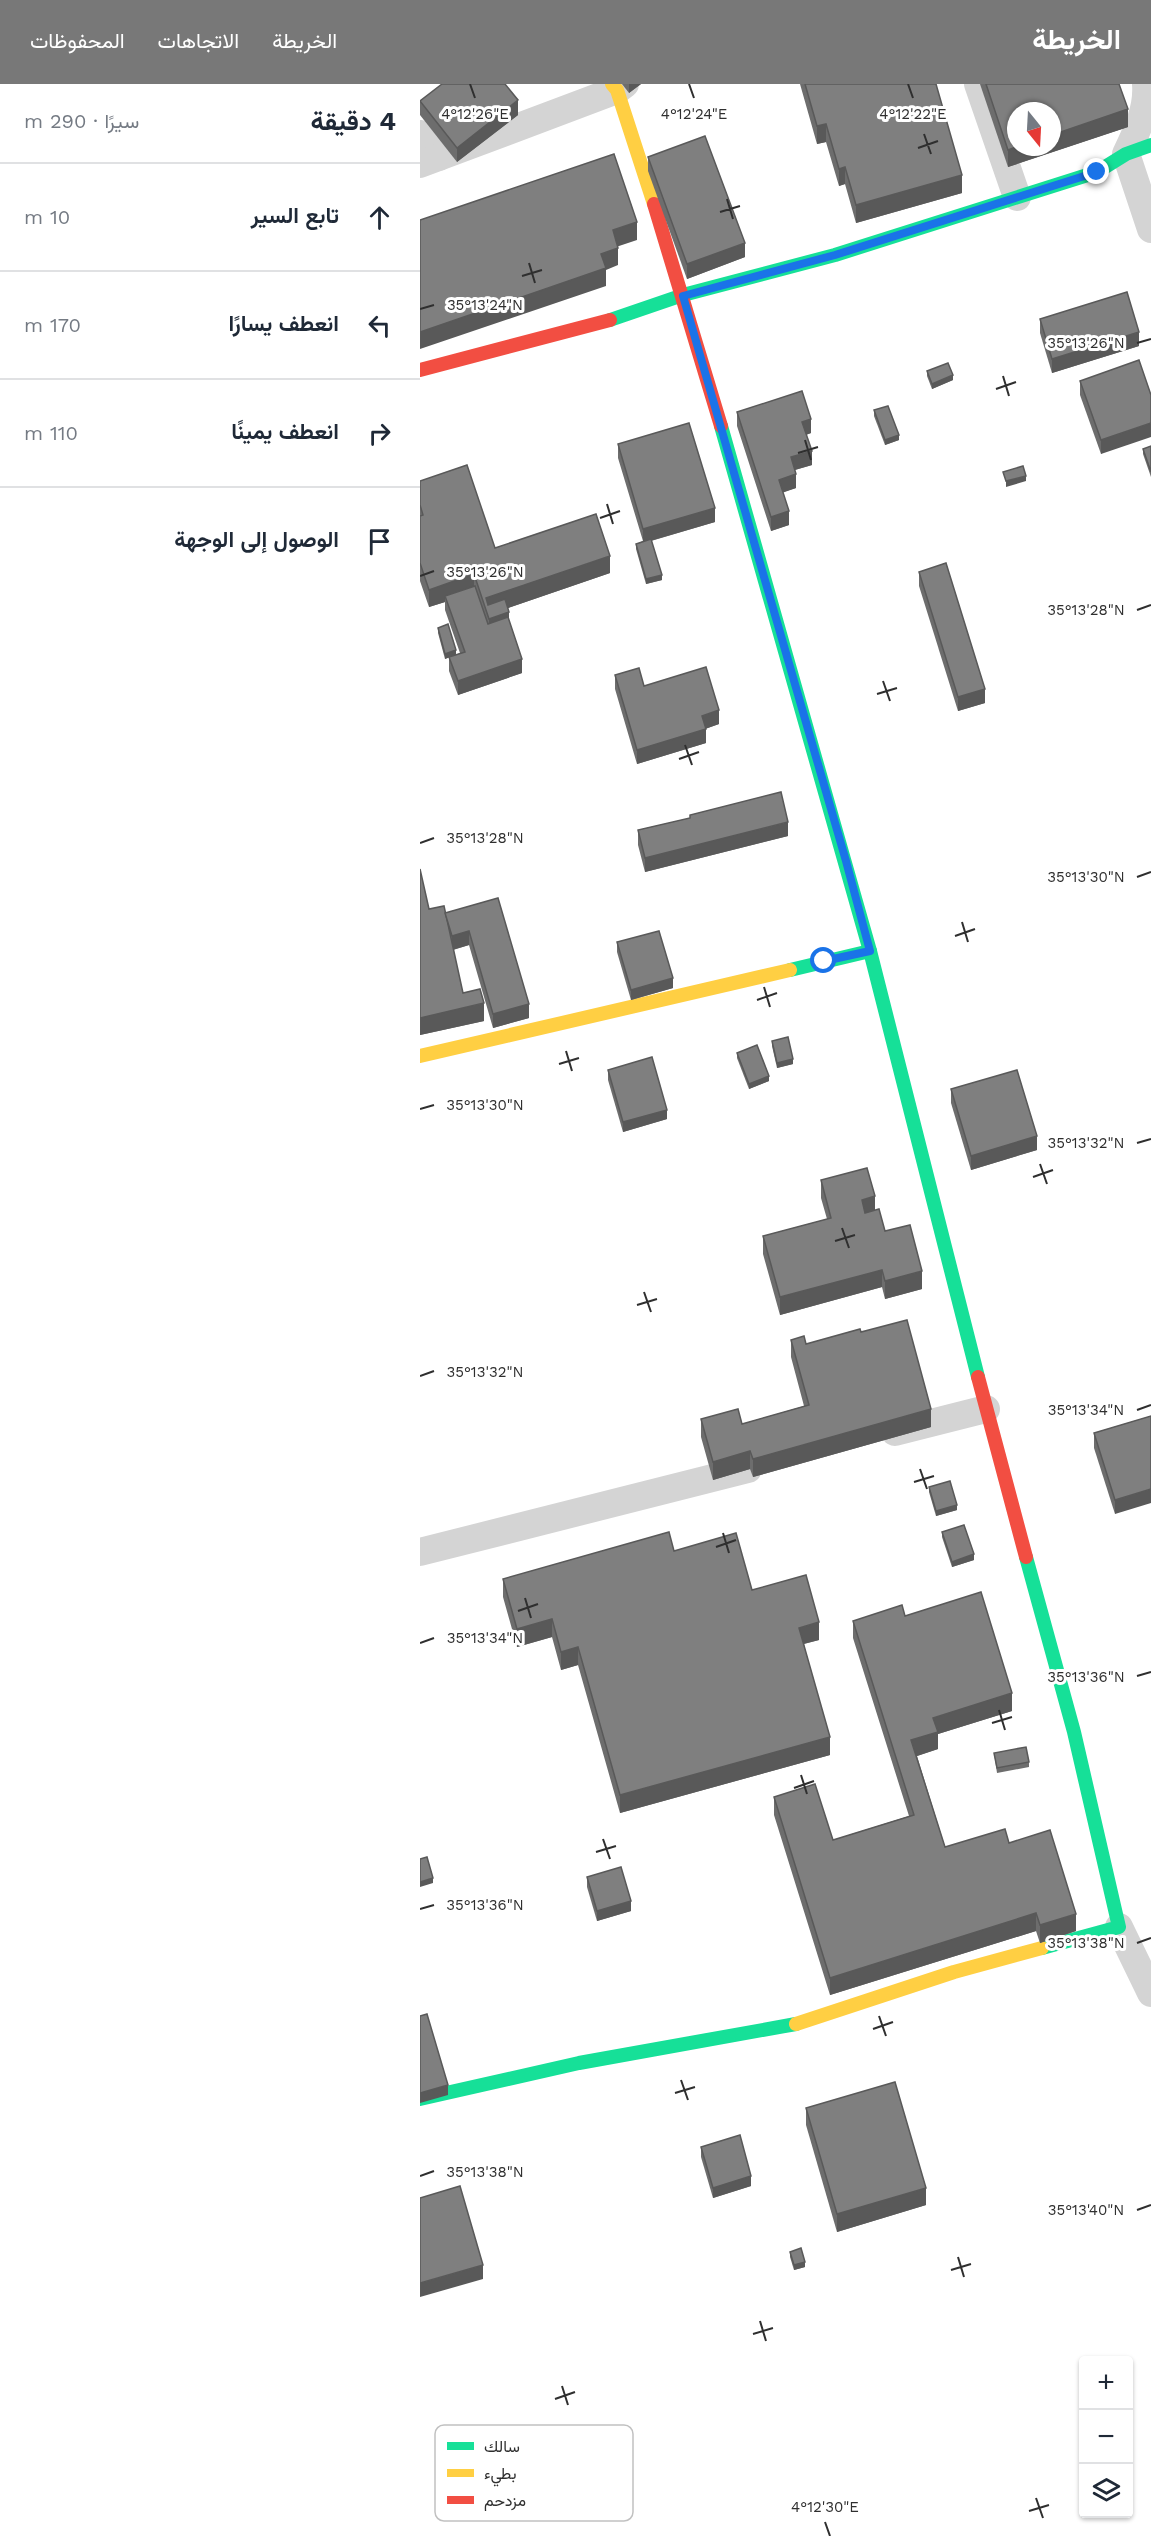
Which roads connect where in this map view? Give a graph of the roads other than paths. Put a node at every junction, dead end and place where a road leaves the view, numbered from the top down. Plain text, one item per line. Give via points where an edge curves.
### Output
1 (978, 84) edge
2 (1146, 84) edge
3 (618, 86) edge
4 (420, 134) edge
5 (1138, 159) edge
6 (430, 161) edge
7 (1017, 198) junction
8 (1151, 229) edge
9 (683, 296) junction
10 (420, 370) edge
11 (870, 951) junction
12 (420, 1056) edge
13 (986, 1409) junction
14 (871, 1438) edge
15 (778, 1461) edge
16 (420, 1552) edge
17 (1119, 1927) junction
18 (1151, 1993) edge
19 (420, 2099) edge

1 - 7 street
2 - 5 street
3 - 6 street
3 - 9 street
4 - 6 street
5 - 7 street
5 - 8 street
7 - 9 street via 835,255
9 - 10 street via 588,327
9 - 11 street
11 - 12 street
11 - 13 street
13 - 14 street
13 - 17 street via 1074,1732
15 - 16 street
17 - 18 street
17 - 19 street via 954,1972 808,2022 579,2063

